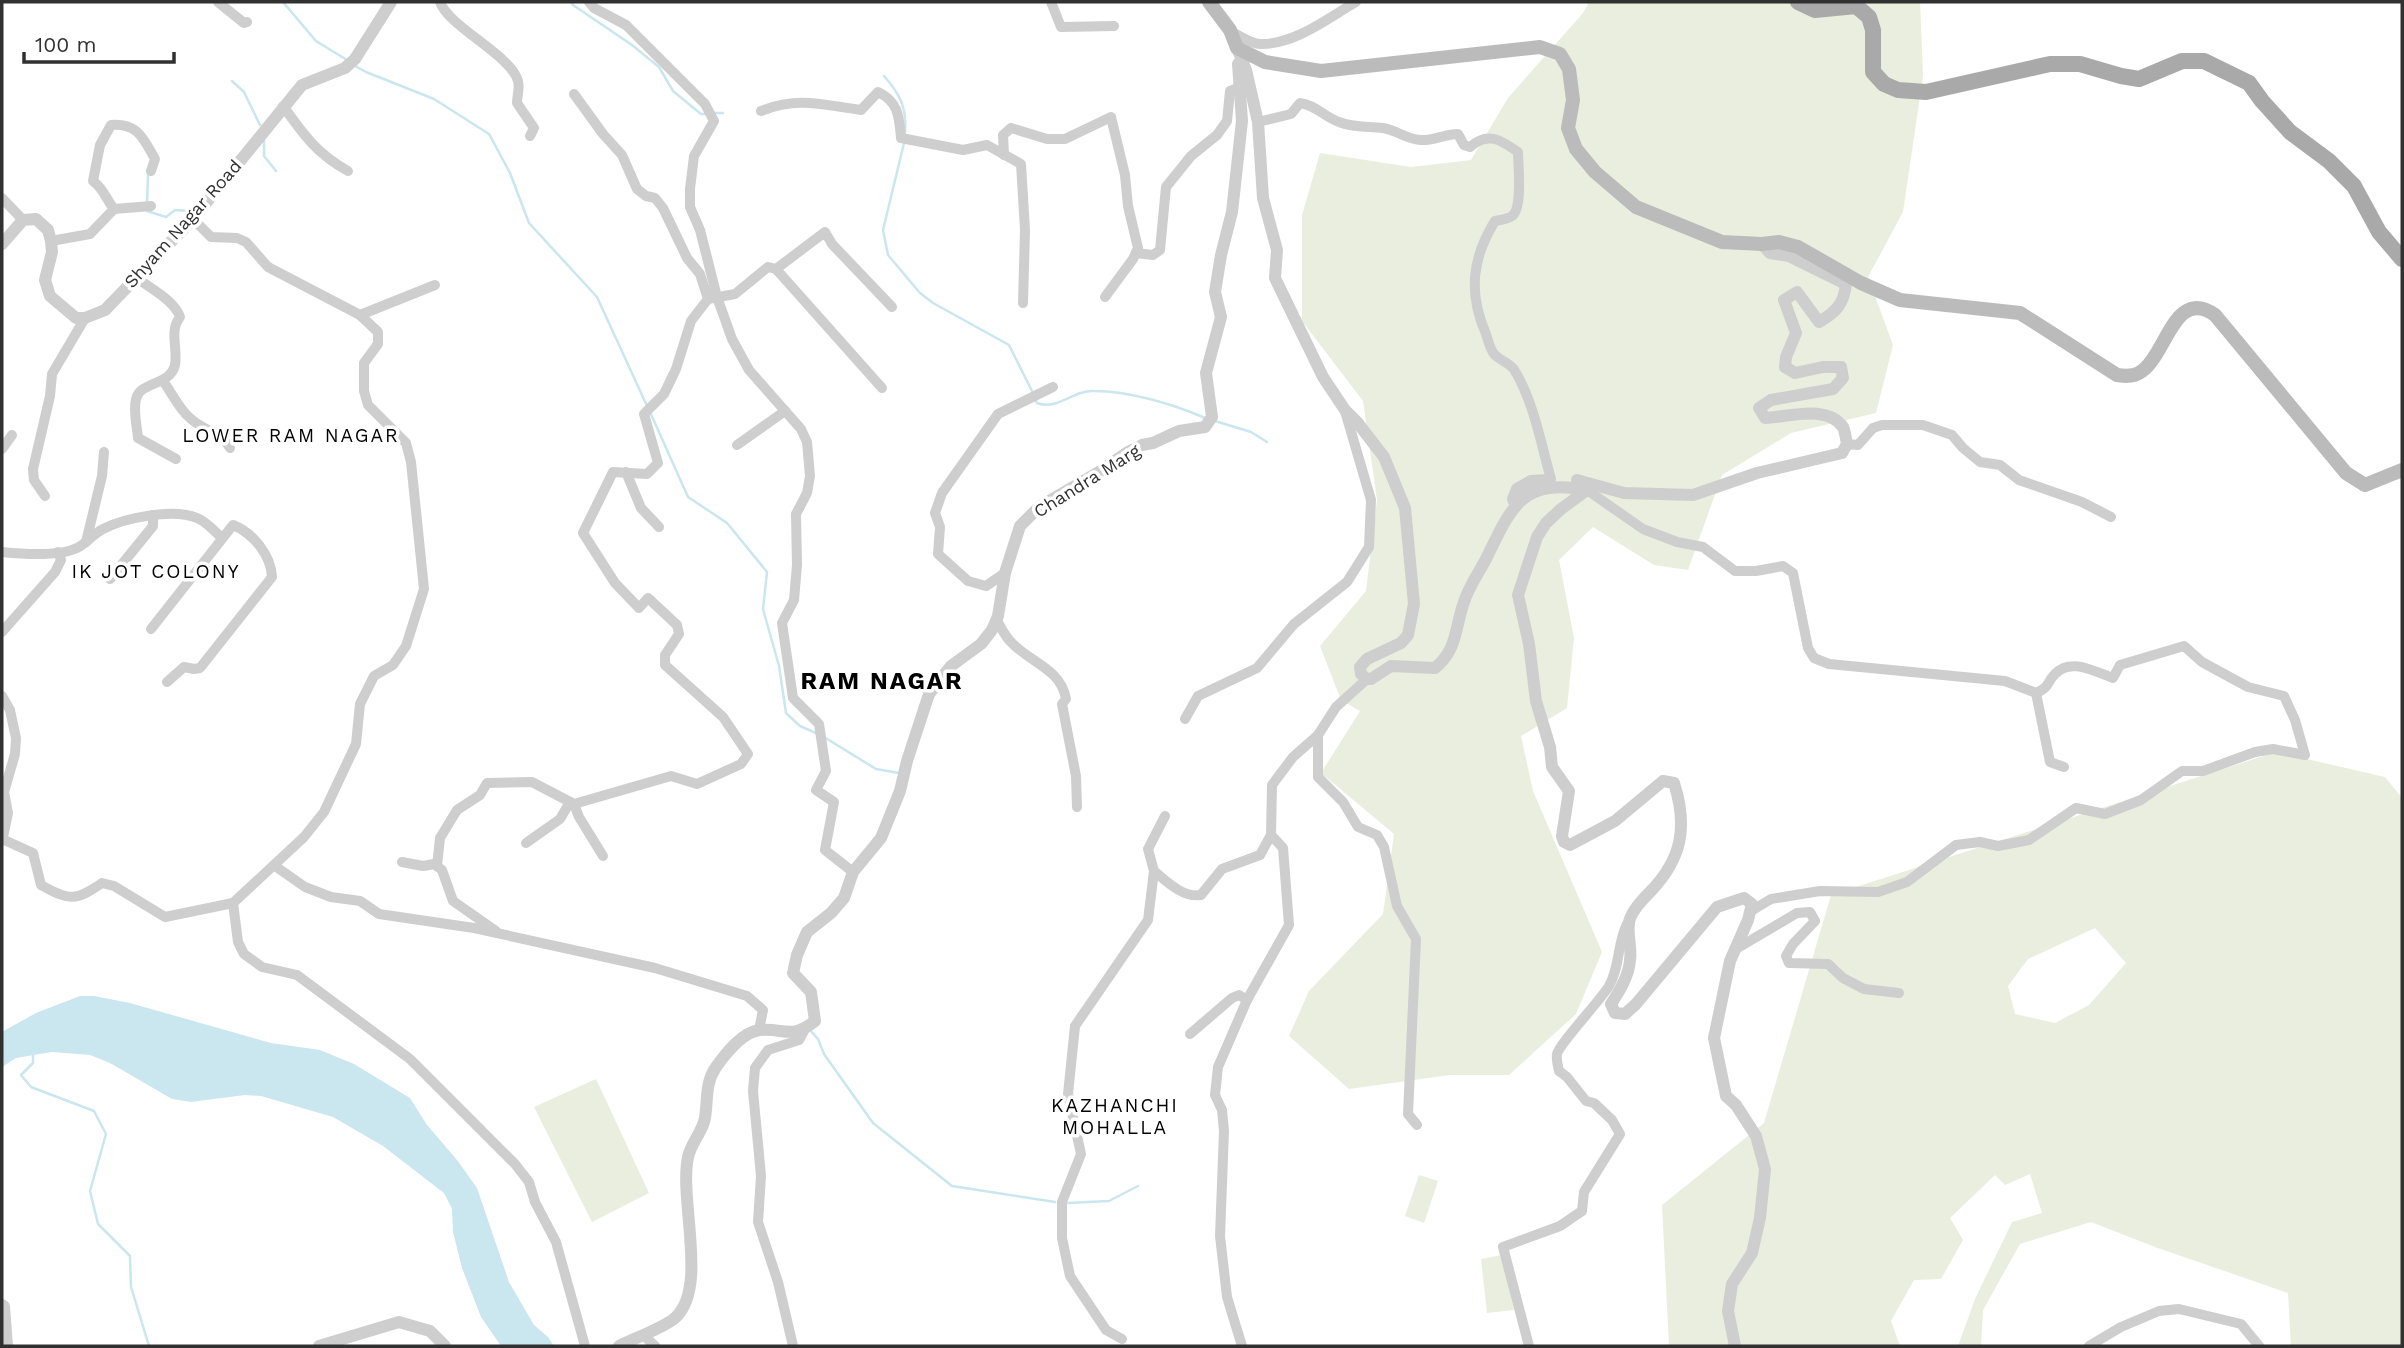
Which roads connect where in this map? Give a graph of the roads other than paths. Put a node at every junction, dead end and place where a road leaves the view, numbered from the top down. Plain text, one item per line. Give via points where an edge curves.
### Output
1 (218, 2) edge
2 (391, 2) edge
3 (440, 2) edge
4 (589, 2) edge
5 (1051, 2) edge
6 (1209, 2) edge
7 (1356, 2) edge
8 (1798, 2) edge
9 (247, 22) dead end
10 (1114, 26) dead end
11 (1230, 30) junction
12 (1237, 48) junction
13 (1238, 86) junction
14 (574, 94) dead end
15 (283, 106) junction
16 (761, 110) dead end
17 (1258, 122) junction
18 (530, 136) dead end
19 (1004, 155) junction
20 (151, 170) dead end
21 (348, 171) dead end
22 (2, 198) edge
23 (151, 205) dead end
24 (114, 209) junction
25 (193, 219) junction
26 (23, 220) junction
27 (51, 241) junction
28 (2, 244) edge
29 (1762, 244) junction
30 (1136, 253) junction
31 (2402, 259) edge
32 (776, 269) junction
33 (137, 278) junction
34 (435, 285) dead end
35 (1105, 297) dead end
36 (712, 298) junction
37 (1023, 303) dead end
38 (892, 307) dead end
39 (360, 315) junction
40 (85, 318) junction
41 (163, 381) junction
42 (1053, 387) dead end
43 (882, 388) dead end
44 (1345, 410) junction
45 (785, 411) junction
46 (12, 435) dead end
47 (1847, 444) junction
48 (737, 445) dead end
49 (230, 448) dead end
50 (2, 449) edge
51 (104, 452) dead end
52 (176, 459) dead end
53 (2402, 470) edge
54 (626, 471) junction
55 (1551, 480) junction
56 (1587, 490) junction
57 (45, 496) dead end
58 (1516, 505) junction
59 (153, 515) junction
60 (2111, 517) dead end
61 (659, 527) dead end
62 (222, 538) junction
63 (86, 543) junction
64 (2, 552) edge
65 (58, 552) junction
66 (1004, 573) junction
67 (110, 579) dead end
68 (996, 619) junction
69 (151, 629) dead end
70 (2, 632) edge
71 (1367, 679) junction
72 (167, 682) dead end
73 (2036, 693) junction
74 (2, 696) edge
75 (1185, 719) dead end
76 (1318, 735) junction
77 (2064, 767) dead end
78 (572, 803) junction
79 (1077, 807) dead end
80 (1165, 816) dead end
81 (1271, 835) junction
82 (2, 838) edge
83 (526, 842) dead end
84 (603, 856) dead end
85 (402, 862) dead end
86 (275, 866) junction
87 (437, 866) junction
88 (1154, 871) junction
89 (853, 872) junction
90 (233, 903) junction
91 (1751, 911) junction
92 (1629, 920) junction
93 (506, 936) junction
94 (1736, 949) junction
95 (1899, 993) dead end
96 (1247, 1000) junction
97 (805, 1029) junction
98 (759, 1030) junction
99 (1190, 1034) dead end
100 (1417, 1125) dead end
101 (2, 1304) edge
102 (643, 1335) junction
103 (1122, 1339) dead end
104 (8, 1346) edge
105 (319, 1346) edge
106 (445, 1346) edge
107 (584, 1346) edge
108 (619, 1346) edge
109 (655, 1346) edge
110 (793, 1346) edge
111 (1242, 1346) edge
112 (1529, 1346) edge
113 (1735, 1346) edge
114 (2089, 1346) edge
115 (2259, 1346) edge

1 - 9 street
2 - 15 street, Shyam Nagar Road via 350,63 302,85
3 - 18 street via 443,11 514,72 519,82 517,103 534,128
4 - 36 street via 626,25 705,104 714,121 694,156 690,188
5 - 10 street via 1061,27
6 - 11 main road
7 - 11 street via 1285,39 1258,44
8 - 31 main road via 1815,10 1856,6 1869,17 1873,72 1898,90 1926,92 2050,64 2080,64 2139,79 2182,61 2204,61 2249,83 2290,132 2329,161 2354,186 2379,232
11 - 12 main road
12 - 13 street, Chandra Marg
12 - 17 street
12 - 29 main road via 1265,62 1321,71 1540,47 1560,54 1569,69 1573,100 1568,128 1576,149 1595,172 1636,207 1722,242
13 - 30 street via 1230,92 1227,121 1166,187 1160,250 1153,255
13 - 66 street, Chandra Marg via 1242,121 1232,212 1215,292 1221,317 1206,373 1209,422 1142,445 1039,507 1020,526
14 - 36 street via 622,155 637,189 663,208
15 - 21 street via 310,143
15 - 25 street, Shyam Nagar Road
16 - 19 street via 797,101 861,110 878,92 899,110 901,138 963,150 986,145
17 - 44 street via 1263,198 1277,250 1275,278 1323,377
17 - 55 street via 1291,114 1300,103 1310,104 1336,122 1353,126 1386,128 1422,140 1458,134 1470,147 1488,137 1518,152 1516,210 1495,221 1482,242 1476,261 1476,298 1478,316 1495,354 1514,369
19 - 30 street via 1003,135 1012,128 1046,139 1065,139 1111,117
19 - 37 street via 1021,164
20 - 24 street via 155,159 140,133 125,124 111,125 100,145 93,180
22 - 26 street
23 - 24 street
24 - 27 street via 90,233
25 - 33 street, Shyam Nagar Road
25 - 39 street via 211,237 246,242 268,267
26 - 27 street via 36,219 48,230
26 - 28 street
27 - 40 street via 45,280 50,296 76,318
29 - 47 street via 1770,253 1789,256 1846,284 1836,312 1819,322 1797,292 1784,300 1796,333 1785,367 1796,373 1841,367 1843,378 1833,389 1771,400 1759,408 1765,418 1829,416 1843,428
29 - 53 main road via 1798,247 1900,300 2020,313 2117,375 2139,373 2175,320 2196,306 2206,309 2346,473 2365,485
30 - 35 street
32 - 36 street via 768,267 735,294
32 - 38 street via 825,232
32 - 43 street
33 - 40 street, Shyam Nagar Road via 105,310
33 - 41 street via 179,312 174,324 175,363
34 - 39 street
36 - 45 street via 749,370
36 - 54 street via 691,321 664,394 644,414 658,463 648,474
39 - 86 street via 379,332 378,344 364,363 368,405 406,443 411,462 424,589 406,646 393,665 374,676 360,704 356,744 324,812
40 - 57 street via 52,374 33,469 34,480
41 - 49 street via 189,418 226,439
41 - 52 street via 136,397 138,438
42 - 66 street via 998,414 942,493 934,513 940,527 938,554 968,581 986,586
44 - 71 street via 1384,457 1405,508 1414,604 1408,635 1360,667
44 - 75 street via 1371,500 1369,547 1347,582 1294,624 1256,668 1198,696
45 - 48 street
45 - 89 street via 807,442 810,476 796,514 794,600 782,623 793,698 819,724 825,771 816,790 834,802 825,850
46 - 50 street
47 - 55 street via 1842,453 1757,473 1693,495 1624,493 1569,478
47 - 60 street via 1858,445 1882,425 1923,425 1952,435 1980,462 2000,465 2019,480
51 - 63 street
54 - 61 street via 641,508
54 - 78 street via 613,472 583,533 615,583 639,608 648,598 677,625 679,634 665,655 665,665 723,717 748,754 741,764 697,783 671,776
55 - 58 street via 1531,481 1517,489
56 - 58 street via 1538,489
56 - 73 street via 1643,529 1703,547 1735,571 1783,566 1793,573 1814,658 1829,664 2005,681
56 - 92 street via 1554,516 1537,537 1518,595 1552,767 1569,791 1564,842 1570,845 1615,821 1663,780 1674,783 1681,815 1674,862
58 - 71 street via 1473,580 1447,659 1436,668 1391,666
59 - 62 street via 198,518
59 - 63 street via 101,530
59 - 67 street via 153,526
62 - 69 street
62 - 72 street via 233,525 242,528 258,542 272,577 200,668 184,667
63 - 65 street
64 - 65 street
65 - 70 street via 61,560 55,572
66 - 68 street, Chandra Marg
68 - 79 street via 1011,643 1053,672 1064,687 1062,704
68 - 89 street, Chandra Marg via 981,644 951,666 929,694 881,838
71 - 76 street via 1336,707
73 - 77 street via 2050,762
73 - 91 street via 2047,688 2063,668 2080,665 2113,678 2120,665 2184,646 2202,662 2248,687 2284,696 2305,755 2273,749 2203,771 2182,771 2141,800 2105,814 2076,808 2029,840 1998,846 1980,842 1956,845 1907,882 1878,892 1820,891 1771,899
74 - 82 street via 16,738 4,792 8,813
76 - 81 street via 1293,757 1272,785
76 - 100 street via 1318,777 1343,802 1358,827 1377,835 1384,847 1396,906 1416,939 1408,1114
78 - 83 street via 560,819
78 - 84 street
78 - 87 street via 532,782 487,783 457,810 440,838
80 - 88 street via 1148,849
81 - 88 street via 1260,855 1222,869 1201,895 1192,896 1174,887
81 - 96 street via 1283,848 1289,925
82 - 90 street via 33,853 41,885 59,896 82,897 102,883 165,917
85 - 87 street
86 - 90 street
86 - 93 street via 305,887 360,901 379,914
87 - 93 street via 453,901
88 - 103 street via 1148,920 1075,1026 1068,1094 1081,1154 1062,1202 1062,1238 1070,1276 1106,1330
89 - 97 street, Chandra Marg via 844,898 807,932 797,955 793,973 811,992 815,1021
90 - 107 street via 244,954 262,967 297,975 410,1059 529,1182 556,1242
91 - 92 street via 1752,904 1744,898 1717,907 1625,1014 1615,1013 1611,1004 1622,988 1630,961
91 - 94 street
92 - 112 street via 1610,984 1561,1043 1557,1055 1559,1070 1586,1101 1612,1120 1620,1134 1584,1192 1582,1211 1560,1226 1503,1247
93 - 98 street via 655,968 747,996 763,1010
94 - 95 street via 1797,913 1810,912 1815,921 1793,944 1786,956 1789,963 1828,964 1864,989
94 - 113 street via 1714,1038 1726,1096 1756,1136 1765,1169 1752,1253 1732,1284 1728,1311
96 - 99 street via 1239,995 1232,998
96 - 111 street via 1218,1068 1215,1096 1224,1131 1220,1236 1227,1297
97 - 98 street via 788,1034
97 - 110 street via 799,1040 768,1050 755,1068 753,1091 761,1176 758,1222
98 - 102 street via 741,1038 708,1081 705,1121 688,1156 690,1298 675,1318
101 - 104 street
102 - 108 street
102 - 109 street
105 - 106 street via 399,1321 430,1331
114 - 115 street via 2159,1311 2179,1309 2241,1324

